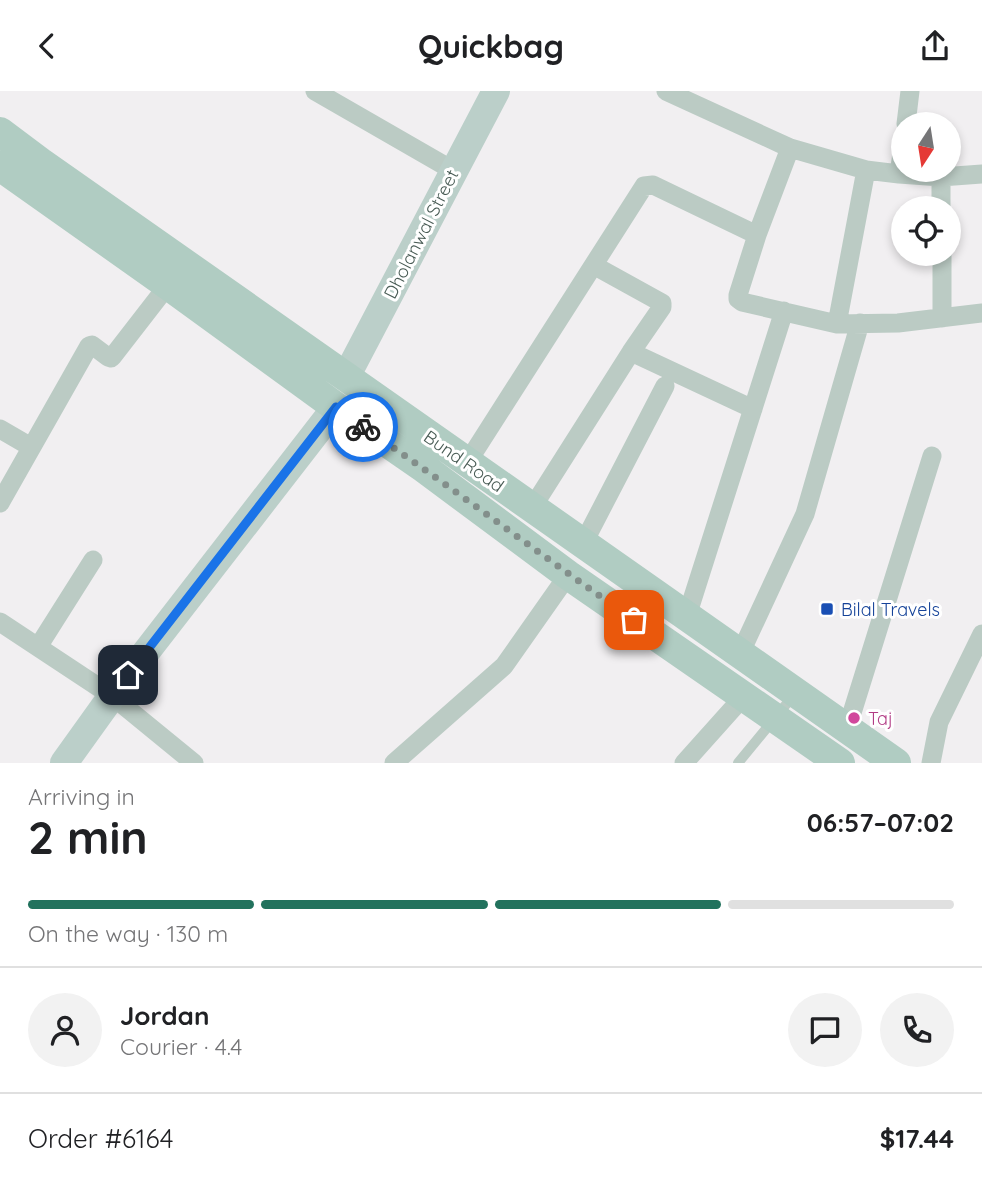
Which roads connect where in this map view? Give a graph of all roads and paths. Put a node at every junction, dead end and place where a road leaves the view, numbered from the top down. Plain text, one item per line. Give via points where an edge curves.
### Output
1 (315, 91) edge
2 (496, 91) edge
3 (666, 91) edge
4 (910, 91) edge
5 (907, 112) edge
6 (0, 132) edge
7 (790, 148) junction
8 (0, 166) edge
9 (866, 170) junction
10 (454, 171) junction
11 (891, 173) edge
12 (982, 174) edge
13 (961, 176) edge
14 (757, 235) junction
15 (595, 265) junction
16 (942, 266) edge
17 (168, 285) junction
18 (785, 311) junction
19 (982, 313) edge
20 (942, 318) junction
21 (860, 323) junction
22 (837, 324) junction
23 (282, 331) junction
24 (631, 352) junction
25 (264, 355) junction
26 (346, 377) junction
27 (665, 386) dead end
28 (336, 407) junction
29 (753, 409) junction
30 (0, 429) edge
31 (32, 447) junction
32 (932, 456) dead end
33 (467, 463) junction
34 (0, 503) edge
35 (532, 508) junction
36 (583, 544) junction
37 (93, 560) dead end
38 (568, 575) junction
39 (687, 616) junction
40 (0, 622) edge
41 (982, 634) edge
42 (38, 647) junction
43 (740, 654) junction
44 (795, 692) junction
45 (112, 695) junction
46 (744, 696) junction
47 (776, 718) junction
48 (847, 729) junction
49 (64, 763) edge
50 (194, 763) edge
51 (394, 763) edge
52 (684, 763) edge
53 (738, 763) edge
54 (840, 763) edge
55 (896, 763) edge
56 (931, 763) edge

1 - 10 street
2 - 10 street, Dholanwal Street
3 - 7 street
4 - 5 street
6 - 23 main road, Bund Road
7 - 9 street
7 - 14 street
8 - 17 main road, Bund Road
9 - 11 street
9 - 22 street
10 - 26 street, Dholanwal Street
12 - 13 street
14 - 15 street via 648,185
14 - 18 street via 738,299
15 - 24 street via 662,303
15 - 33 street
16 - 20 street
17 - 25 main road, Bund Road
17 - 31 street via 111,358 89,346
18 - 22 street
18 - 29 street
19 - 20 street
20 - 21 street
21 - 22 street
21 - 43 street via 805,514
23 - 25 main road
23 - 26 main road, Bund Road
24 - 29 street
24 - 35 street
25 - 28 main road, Bund Road
26 - 33 main road, Bund Road
27 - 36 street
28 - 38 main road, Bund Road
28 - 45 street
29 - 39 street
30 - 31 street
31 - 34 street
32 - 48 street
33 - 35 main road, Bund Road
35 - 36 main road, Bund Road
36 - 39 main road, Bund Road
37 - 42 street
38 - 46 main road, Bund Road
38 - 51 street via 505,666
39 - 43 main road, Bund Road
40 - 42 street
41 - 56 street via 939,722
42 - 45 street
43 - 44 main road, Bund Road
44 - 47 lane
44 - 48 main road, Bund Road
45 - 49 street
45 - 50 street
46 - 47 main road, Bund Road
46 - 52 street
47 - 53 lane
47 - 54 main road, Bund Road
48 - 55 main road, Bund Road

